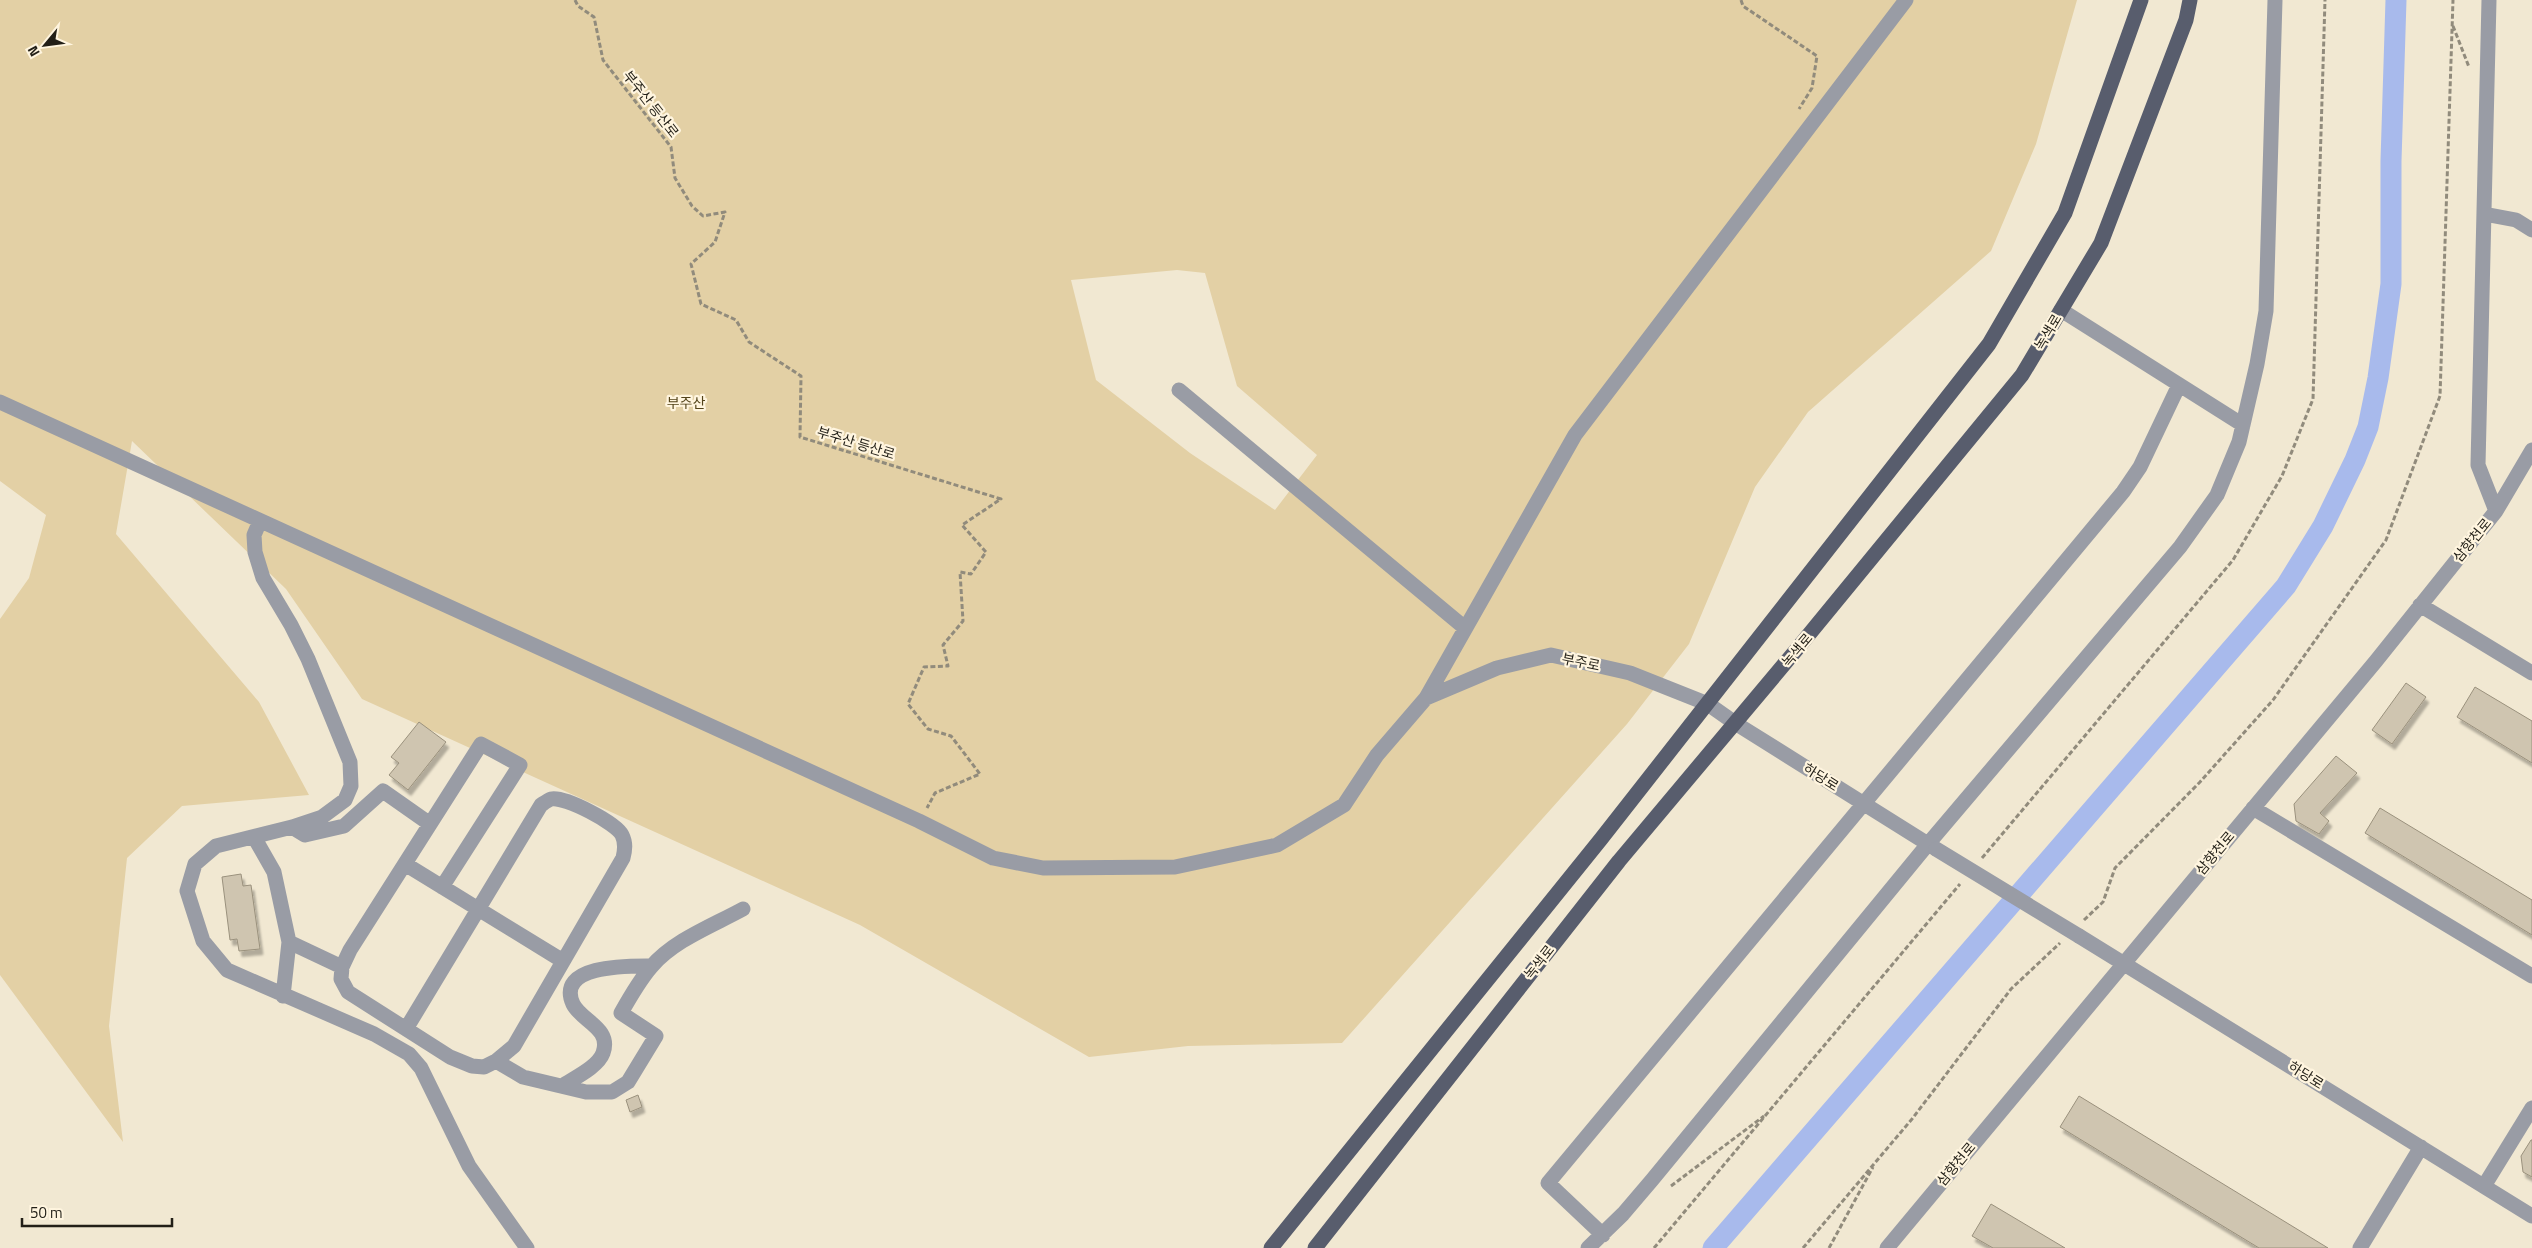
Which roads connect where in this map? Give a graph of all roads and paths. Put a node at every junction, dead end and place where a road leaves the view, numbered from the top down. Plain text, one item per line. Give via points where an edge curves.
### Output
1 (575, 0) edge
2 (1741, 0) edge
3 (1906, 0) edge
4 (2141, 0) edge
5 (2190, 0) edge
6 (2276, 0) edge
7 (2453, 0) edge
8 (2489, 0) edge
9 (1797, 112) dead end
10 (2484, 214) junction
11 (2532, 230) edge
12 (2061, 310) junction
13 (2179, 385) junction
14 (1180, 390) dead end
15 (0, 402) edge
16 (2243, 425) junction
17 (2532, 450) edge
18 (2496, 511) junction
19 (260, 521) junction
20 (2420, 605) junction
21 (1465, 628) junction
22 (2532, 673) edge
23 (1426, 698) junction
24 (1708, 704) junction
25 (1735, 724) junction
26 (1862, 803) junction
27 (2253, 808) junction
28 (919, 821) junction
29 (430, 824) junction
30 (292, 828) junction
31 (254, 836) junction
32 (1932, 846) junction
33 (405, 864) junction
34 (442, 887) junction
35 (478, 909) junction
36 (743, 910) dead end
37 (2080, 929) junction
38 (289, 942) junction
39 (2061, 942) dead end
40 (563, 962) junction
41 (2123, 963) junction
42 (651, 966) junction
43 (342, 967) junction
44 (2532, 976) edge
45 (283, 996) junction
46 (406, 1029) junction
47 (496, 1061) junction
48 (562, 1086) junction
49 (2532, 1108) edge
50 (1770, 1111) dead end
51 (2421, 1147) junction
52 (1876, 1162) junction
53 (2484, 1186) junction
54 (1666, 1189) dead end
55 (2532, 1216) edge
56 (1603, 1234) junction
57 (527, 1248) edge
58 (1271, 1248) edge
59 (1315, 1248) edge
60 (1588, 1248) edge
61 (1803, 1248) edge
62 (1829, 1248) edge
63 (1887, 1248) edge
64 (2360, 1248) edge

1 - 28 path, 부주산 등산로 via 594,17 602,60 670,147 675,178 692,206 703,216 725,212 715,242 691,264 701,304 736,320 750,342 801,376 800,437 1001,498 962,525 986,552 971,574 960,572 964,621 943,645 948,666 924,666 908,704 928,729 951,736 980,774 934,793
2 - 9 path via 1743,6 1817,56 1812,88
3 - 21 street via 1575,435
4 - 24 main road, 녹색로 via 2065,213 1989,344
5 - 12 main road, 녹색로 via 2186,20 2101,243
6 - 16 street via 2266,311
7 - 37 path via 2440,396 2386,540 2273,700 2200,782 2115,868 2103,902
8 - 10 street
10 - 11 street via 2516,220
10 - 18 street via 2478,465
12 - 13 street
12 - 25 main road, 녹색로 via 2022,375
13 - 16 street
13 - 26 street via 2140,467 2123,492
14 - 21 street
15 - 19 street
16 - 32 street via 2217,495 2203,516
17 - 18 street, 삼향천로
18 - 20 street, 삼향천로
19 - 28 street
19 - 30 street via 254,534 255,552 263,578 308,659 350,762 351,786 345,800 322,817
20 - 22 street
20 - 27 street, 삼향천로
21 - 23 street
23 - 24 street, 부주로 via 1497,668 1551,655 1630,672
23 - 28 street via 1377,755 1344,805 1277,845 1175,867 1043,868 994,858
24 - 25 street, 하당로
24 - 58 main road, 녹색로
25 - 26 street, 하당로
25 - 59 main road, 녹색로 via 1619,861
26 - 32 street, 하당로
26 - 56 street via 1548,1183
27 - 41 street, 삼향천로
27 - 44 street
29 - 30 street via 383,791 344,826 306,835
29 - 33 street
29 - 34 street via 481,744 520,765
30 - 31 street
31 - 38 street via 274,872
31 - 45 street via 216,846 195,864 187,892 203,941 227,970
32 - 37 street, 하당로, bridge
32 - 56 street
33 - 34 street
33 - 43 street
34 - 35 street
35 - 40 street
35 - 40 street via 541,805 550,799 566,800 616,826 626,848 623,858
35 - 46 street
36 - 42 street via 673,947
37 - 41 street, 하당로
38 - 43 street
38 - 45 street
39 - 52 path via 2012,989
40 - 47 street via 514,1046
41 - 51 street, 하당로
41 - 63 street, 삼향천로
42 - 48 street via 610,966 584,975 573,983 573,1004 595,1024 605,1045 603,1054 594,1064
42 - 48 street via 621,1012 656,1036 628,1082 612,1092 586,1092
43 - 46 street via 341,979 348,992
45 - 57 street via 374,1034 409,1054 421,1068 469,1166
46 - 47 street via 450,1057 472,1066 484,1067
47 - 48 street via 523,1077
49 - 53 street
50 - 54 path
51 - 53 street, 하당로
51 - 64 street
52 - 61 path
52 - 62 path
53 - 55 street, 하당로
56 - 60 street

